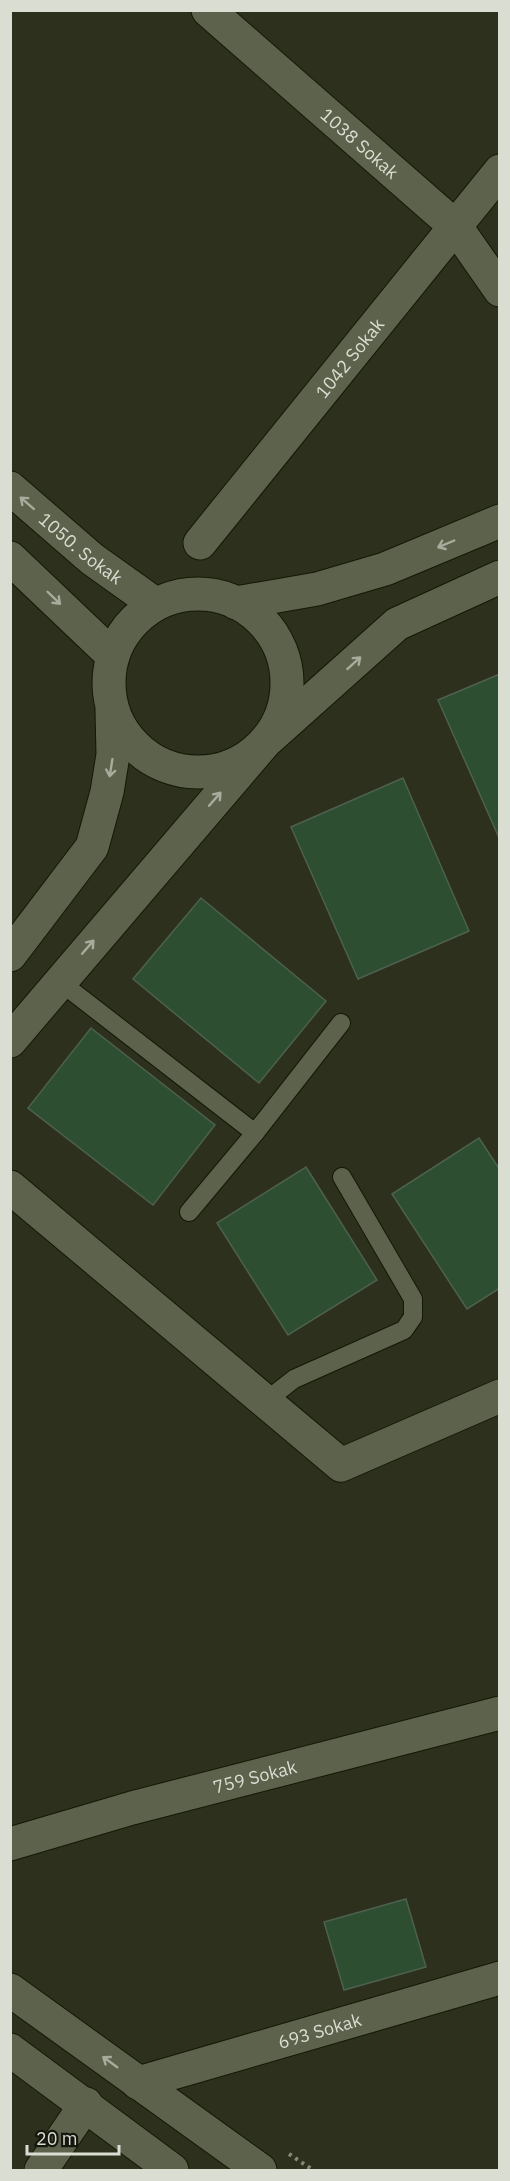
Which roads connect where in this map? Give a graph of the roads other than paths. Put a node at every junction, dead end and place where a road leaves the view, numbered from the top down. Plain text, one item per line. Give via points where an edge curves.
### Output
1 (208, 10) edge
2 (500, 171) edge
3 (456, 227) junction
4 (500, 290) edge
5 (10, 488) edge
6 (500, 521) edge
7 (200, 543) dead end
8 (10, 558) edge
9 (500, 577) edge
10 (236, 603) junction
11 (155, 604) junction
12 (113, 656) junction
13 (112, 710) junction
14 (265, 742) junction
15 (10, 955) edge
16 (59, 981) junction
17 (341, 1023) dead end
18 (10, 1041) edge
19 (255, 1133) junction
20 (342, 1177) dead end
21 (10, 1187) edge
22 (189, 1212) dead end
23 (500, 1396) edge
24 (266, 1401) junction
25 (500, 1713) edge
26 (10, 1844) edge
27 (500, 1978) edge
28 (10, 1990) edge
29 (10, 2050) edge
30 (138, 2083) junction
31 (86, 2104) junction
32 (162, 2168) edge
33 (41, 2170) edge
34 (260, 2170) edge

1 - 3 street, 1038 Sokak
2 - 3 street, 1042 Sokak
3 - 4 street, 1038 Sokak
3 - 7 street, 1042 Sokak
11 -> 5 street, 1050. Sokak via 92,559
6 -> 10 street via 385,569 317,589
8 -> 12 street
14 -> 9 street via 397,624
10 - 11 street via 216,595 185,594
10 - 14 street via 266,625 281,649 288,677 285,705
11 - 12 street via 131,623
12 - 13 street via 108,679
13 - 14 street via 126,738 149,759 175,770 203,773 231,767
13 -> 15 street via 113,755 92,847
16 -> 14 street
16 - 18 street
16 - 19 lane
17 - 19 lane
19 - 22 lane
20 - 24 lane via 413,1299 413,1317 404,1330 294,1379
21 - 24 street
23 - 24 street via 341,1465
25 - 26 street, 759 Sokak via 132,1808
27 - 30 street, 693 Sokak
30 -> 28 street
29 - 31 street
30 - 34 street
31 - 32 street
31 - 33 street

